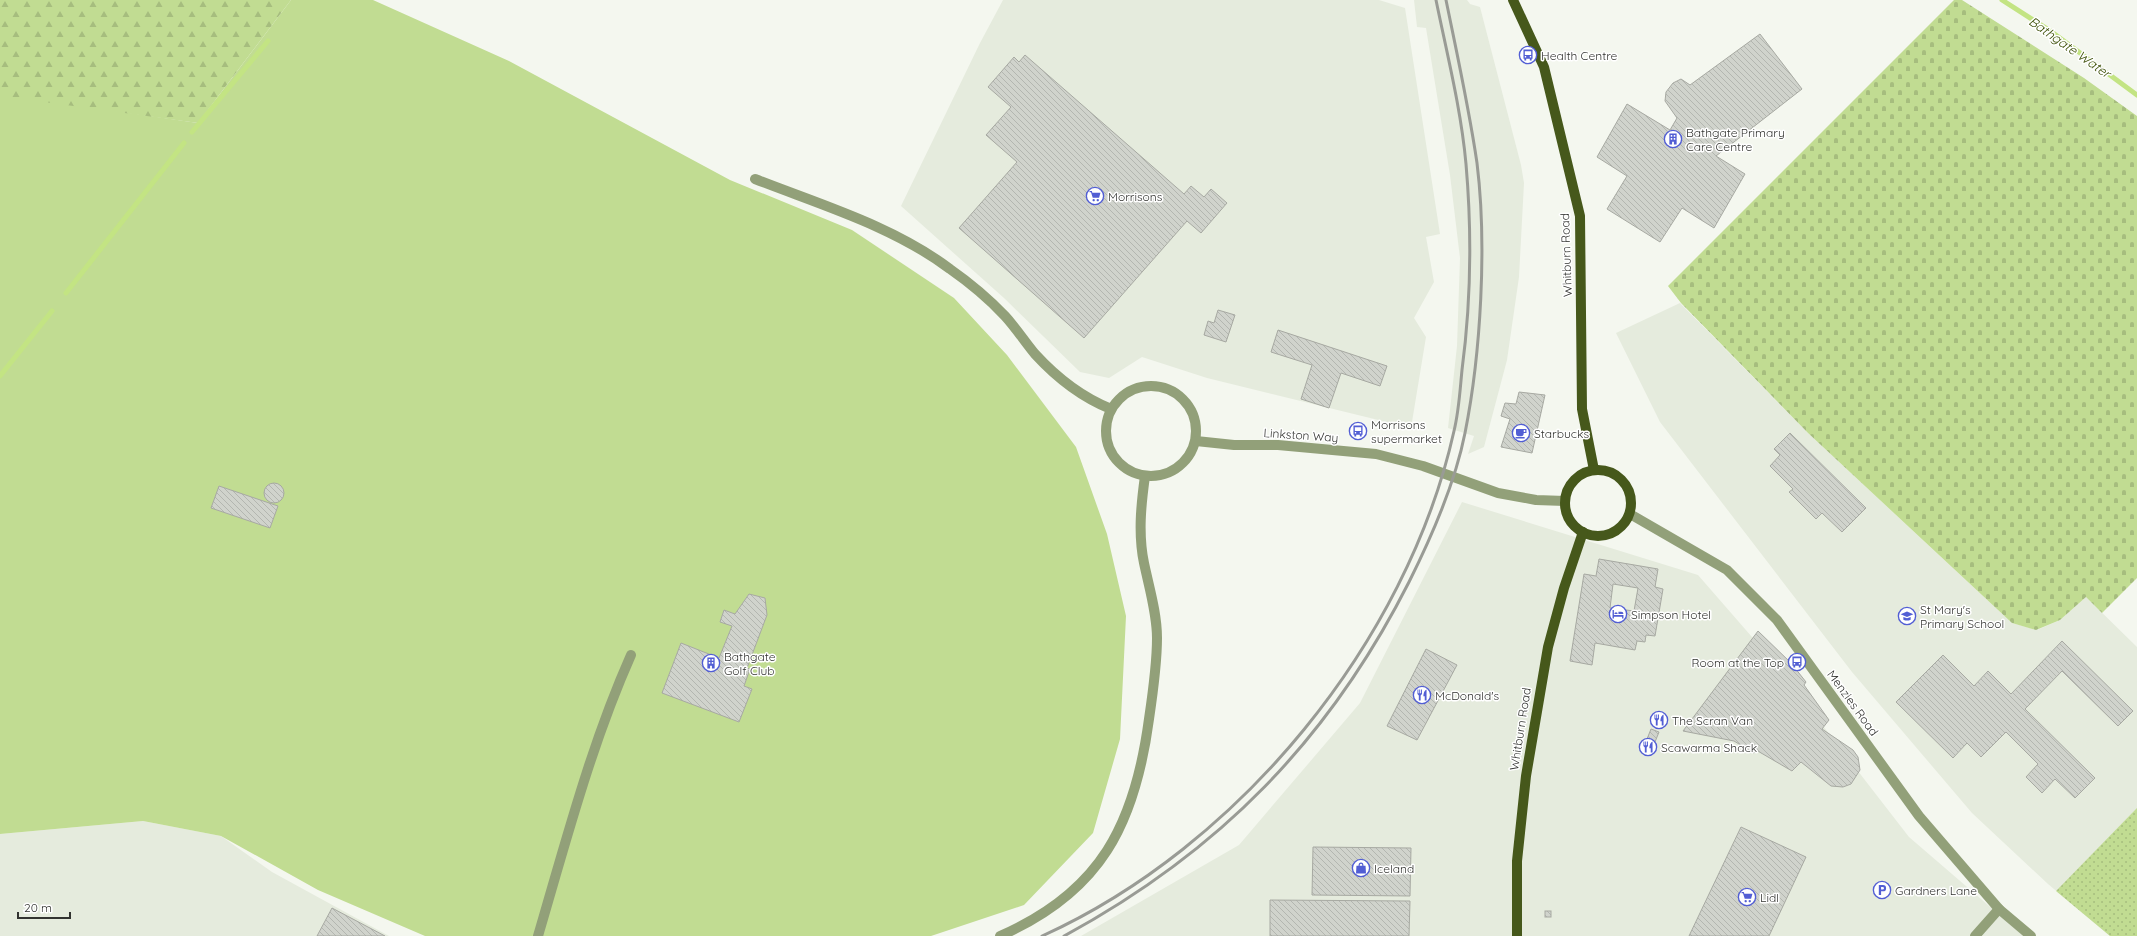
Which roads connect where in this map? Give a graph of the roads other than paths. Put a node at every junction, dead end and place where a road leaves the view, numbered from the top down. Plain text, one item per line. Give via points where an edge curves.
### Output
1 (1513, 0) edge
2 (755, 179) dead end
3 (1111, 409) junction
4 (1196, 442) junction
5 (1594, 470) junction
6 (1145, 476) junction
7 (1565, 501) junction
8 (1630, 514) junction
9 (1583, 532) junction
10 (631, 655) dead end
11 (1998, 909) junction
12 (538, 936) edge
13 (1000, 936) edge
14 (1517, 936) edge
15 (1975, 936) edge
16 (2031, 936) edge

1 - 5 main road, Whitburn Road via 1544,68 1580,216 1582,409
2 - 3 street via 861,220 919,248 950,268 1006,317 1058,378 1091,401
3 - 4 street via 1120,396 1133,388 1148,385 1164,387 1176,392 1189,407 1196,426
3 - 6 street via 1106,422 1105,437 1110,451 1119,463 1131,472
4 - 6 street via 1182,463 1171,471 1158,476
4 - 7 street, Linkston Way via 1278,445 1376,454 1423,466 1498,493 1536,500
5 - 7 main road via 1577,477 1571,484
5 - 8 main road via 1616,474 1624,482 1630,492
6 - 13 street via 1140,533 1157,637 1148,731 1137,787 1126,818 1107,852 1069,895 1030,923
7 - 9 main road via 1569,520
8 - 9 main road via 1624,524 1610,534 1594,536
8 - 11 street, Menzies Road via 1727,570 1777,620 1919,816
9 - 14 main road, Whitburn Road via 1548,647 1526,776 1517,861
10 - 12 street via 610,703
11 - 15 street
11 - 16 street, Menzies Road

